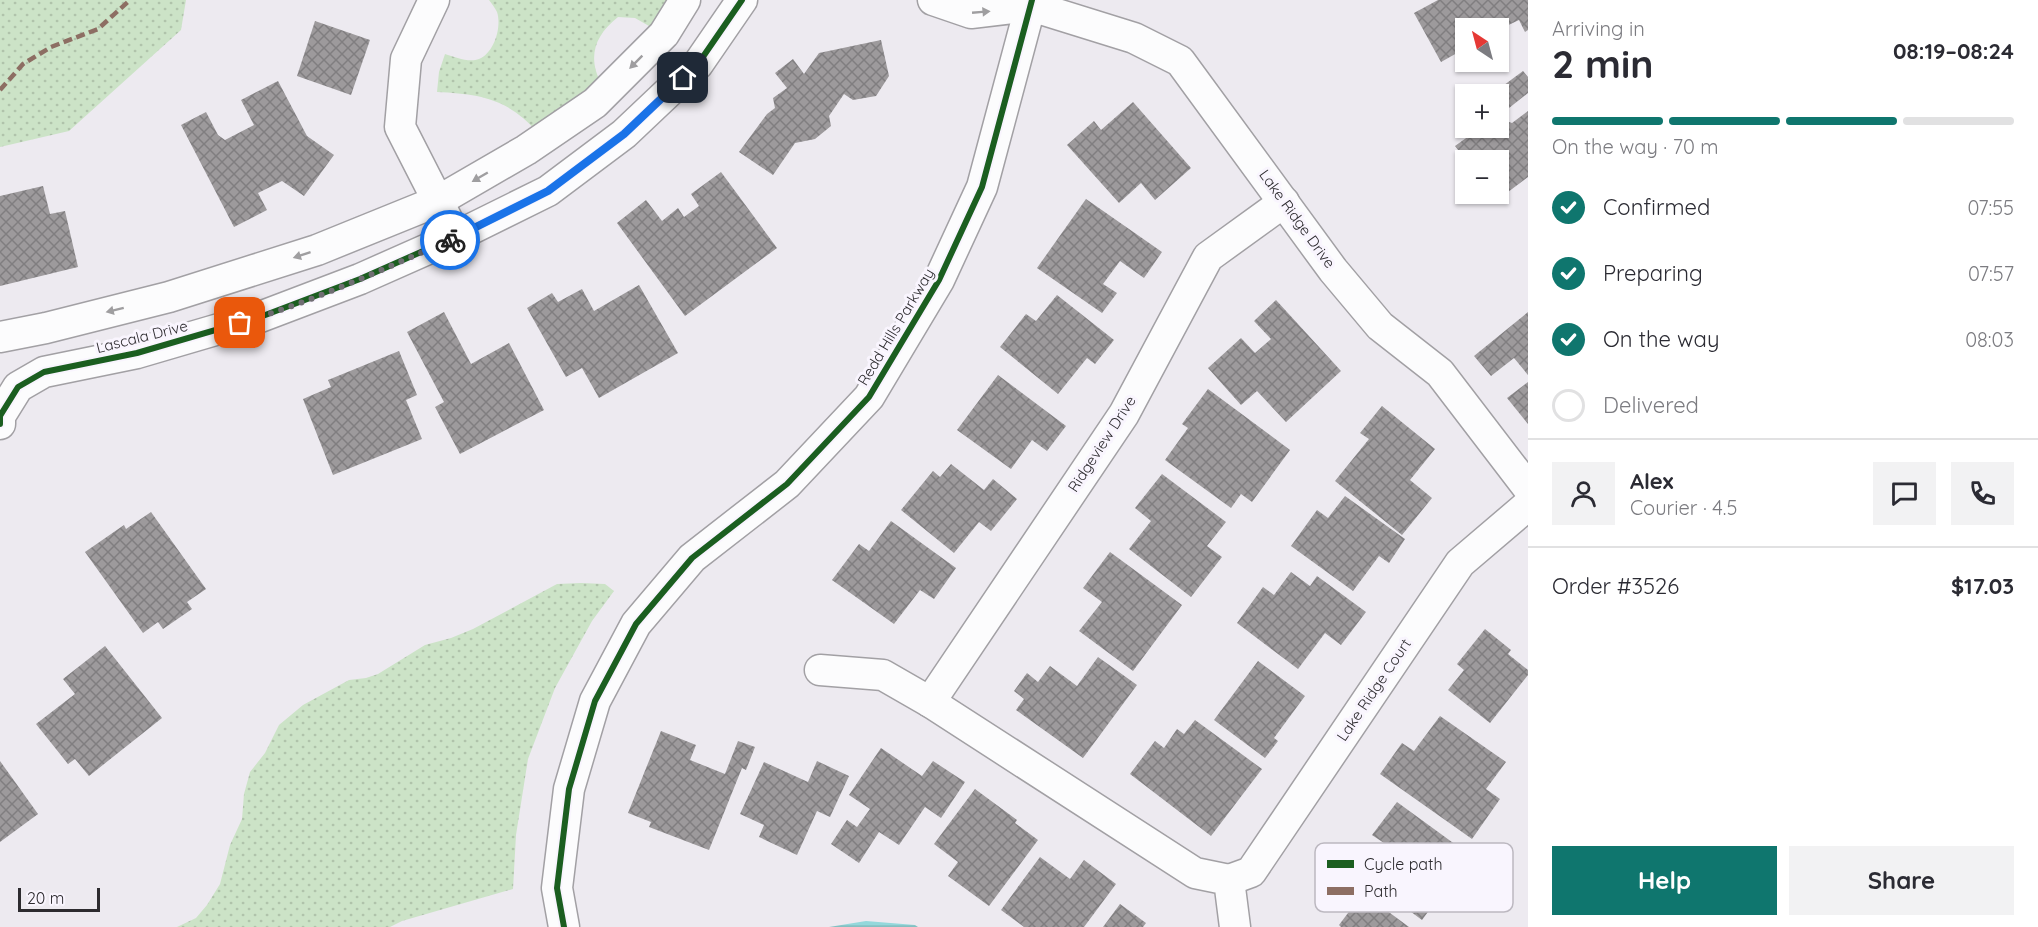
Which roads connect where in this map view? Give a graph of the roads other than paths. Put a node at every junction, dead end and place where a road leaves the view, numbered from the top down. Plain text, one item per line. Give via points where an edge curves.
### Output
1 (434, 0) edge
2 (685, 0) edge
3 (742, 0) edge
4 (933, 0) edge
5 (1027, 2) edge
6 (438, 201) junction
7 (1284, 202) junction
8 (457, 237) junction
9 (0, 337) edge
10 (0, 416) edge
11 (0, 424) edge
12 (1528, 488) edge
13 (1528, 505) edge
14 (820, 670) dead end
15 (930, 702) junction
16 (1228, 880) junction
17 (564, 927) edge
18 (1235, 927) edge

1 - 6 street via 406,59 400,127
2 -> 6 street via 664,34 595,104
3 - 8 street, Lascala Drive via 698,64 624,134 548,191
4 -> 5 street via 971,13
5 - 7 street, Lake Ridge Drive via 1134,38 1180,61
5 - 17 street, Redd Hills Parkway via 982,187 939,280 869,397 787,484 692,558 636,624 595,701 568,789 557,888
6 - 8 street
6 -> 9 street via 317,250 169,297
7 - 12 street, Lake Ridge Drive via 1380,326 1440,373
7 - 15 street, Ridgeview Drive via 1208,257 1124,414
8 - 10 street, Lascala Drive via 260,317 137,353 44,372 18,387
10 - 11 street, Lascala Drive
13 - 16 street, Lake Ridge Court via 1460,563 1251,872
14 - 15 street via 883,675
15 - 16 street via 1195,873
16 - 18 street

